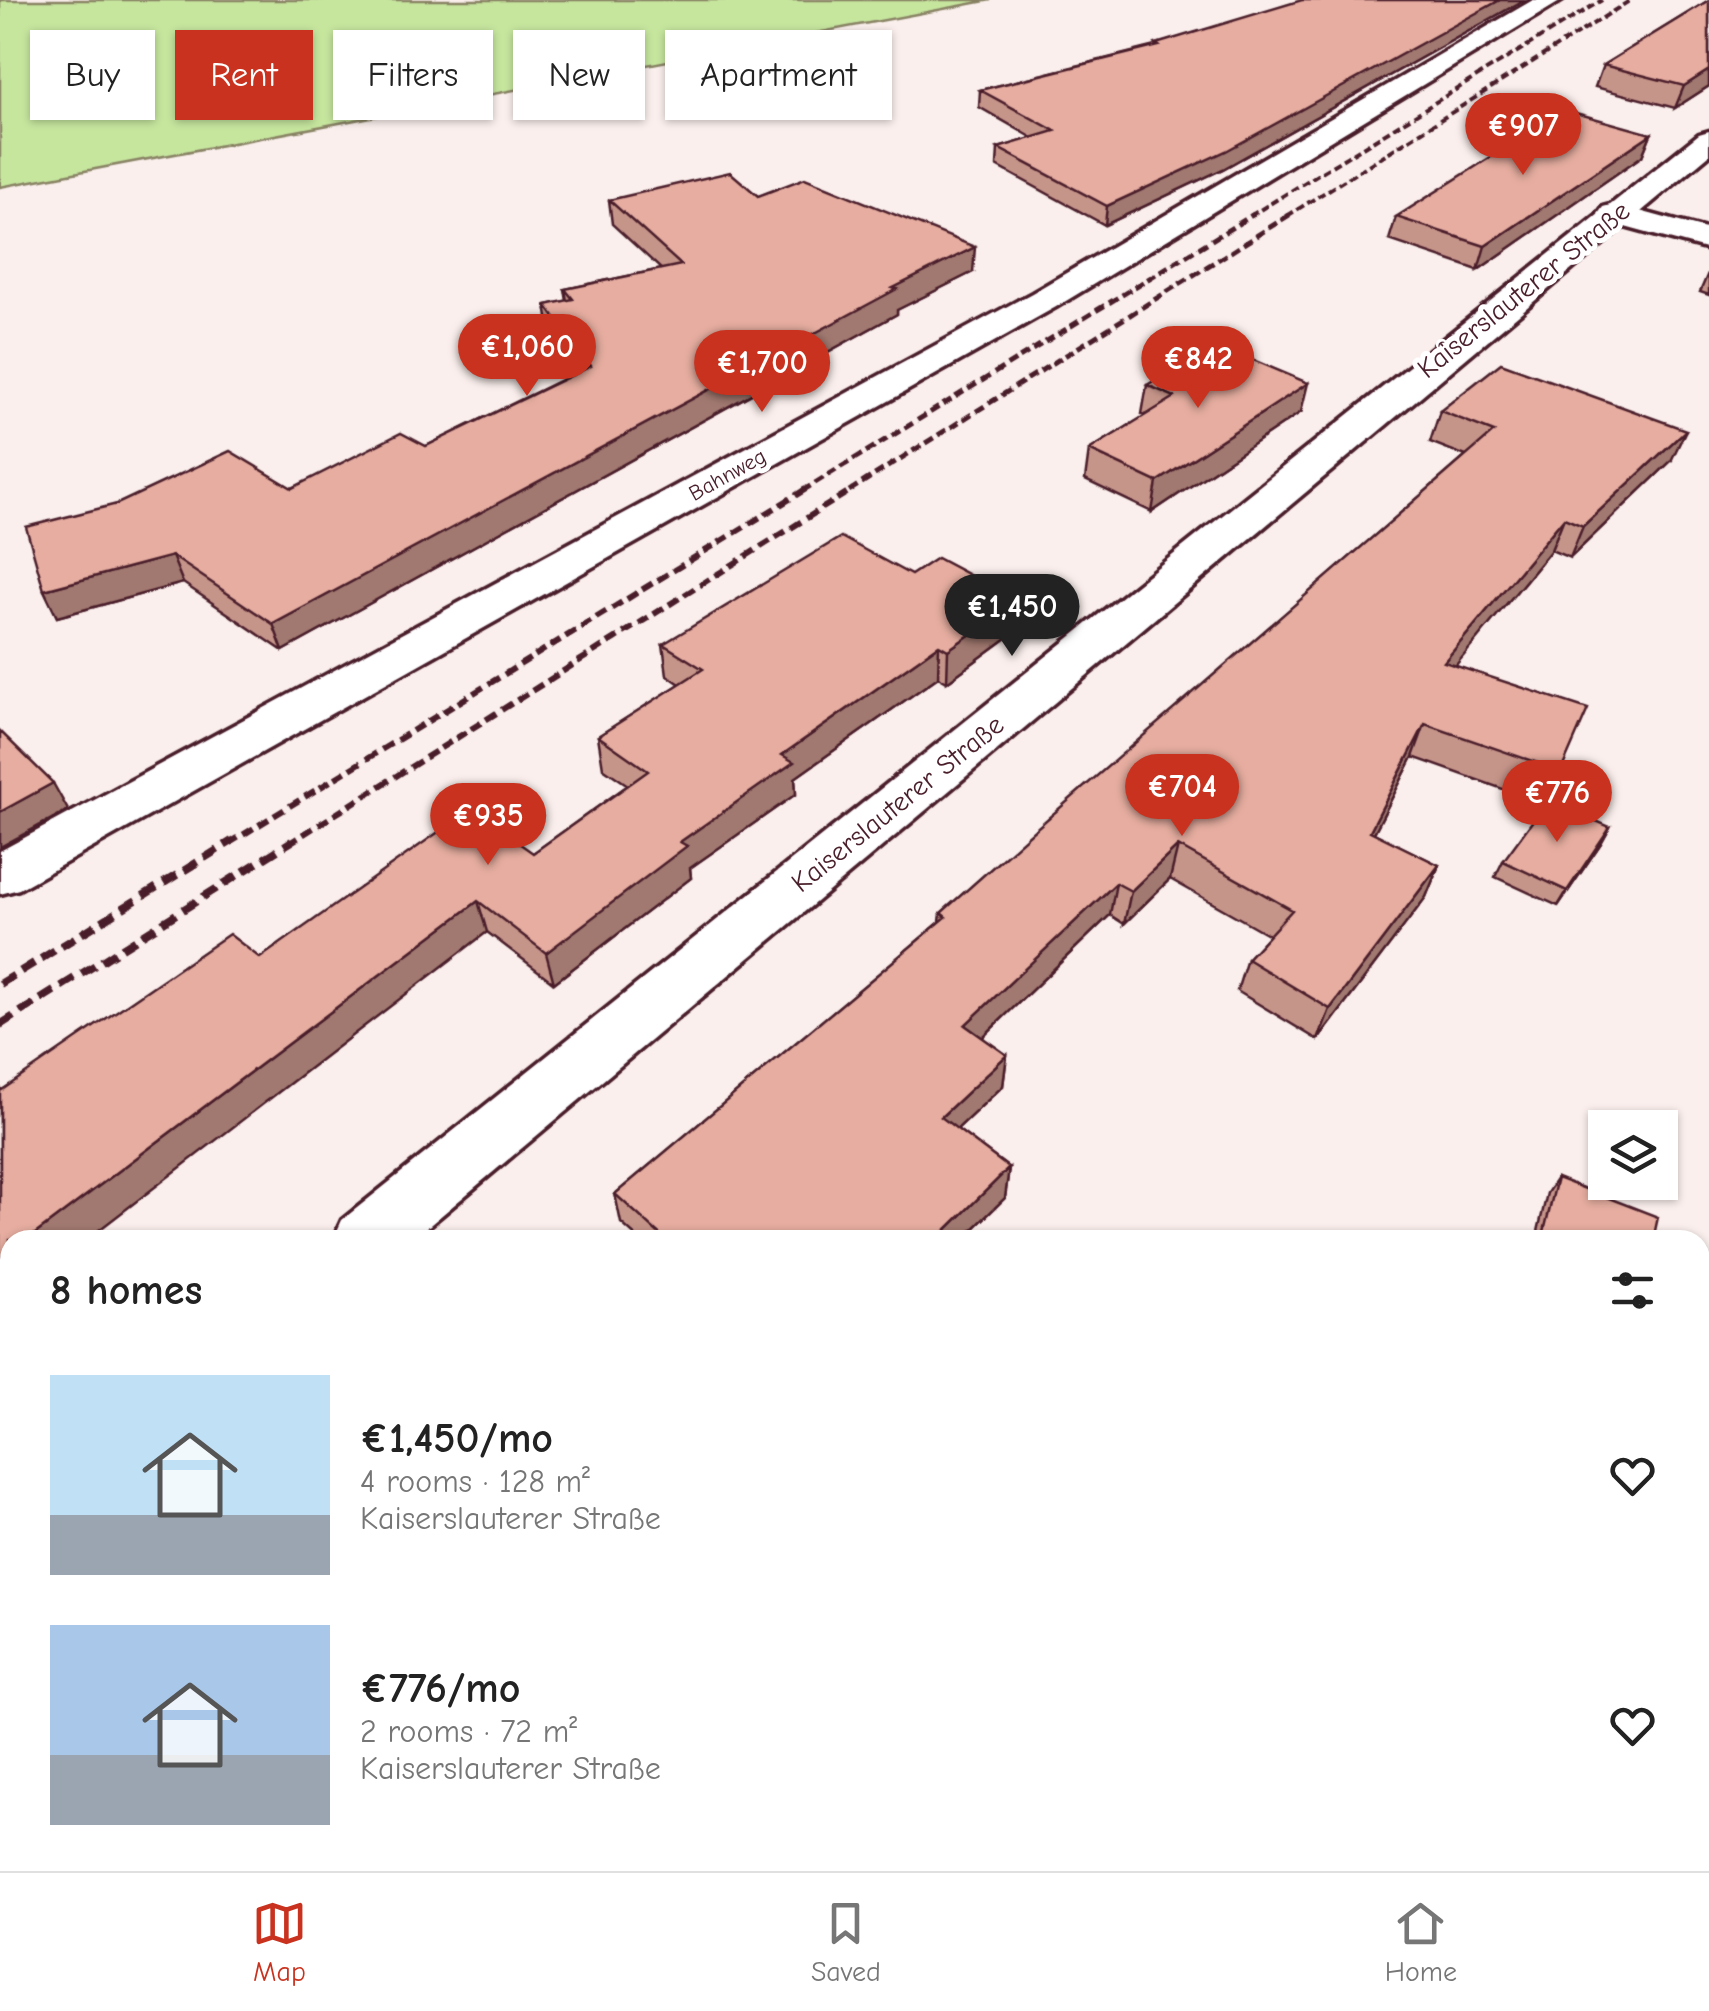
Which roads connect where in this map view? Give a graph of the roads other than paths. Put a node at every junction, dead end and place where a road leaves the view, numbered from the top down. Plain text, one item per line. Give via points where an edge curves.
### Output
1 (1551, 0) edge
2 (1709, 140) edge
3 (1614, 214) junction
4 (1709, 240) edge
5 (0, 876) edge
6 (377, 1230) edge

1 - 5 street, Bahnweg via 1044,300
2 - 3 street, Kaiserslauterer Straße
3 - 4 street
3 - 6 street, Kaiserslauterer Straße

